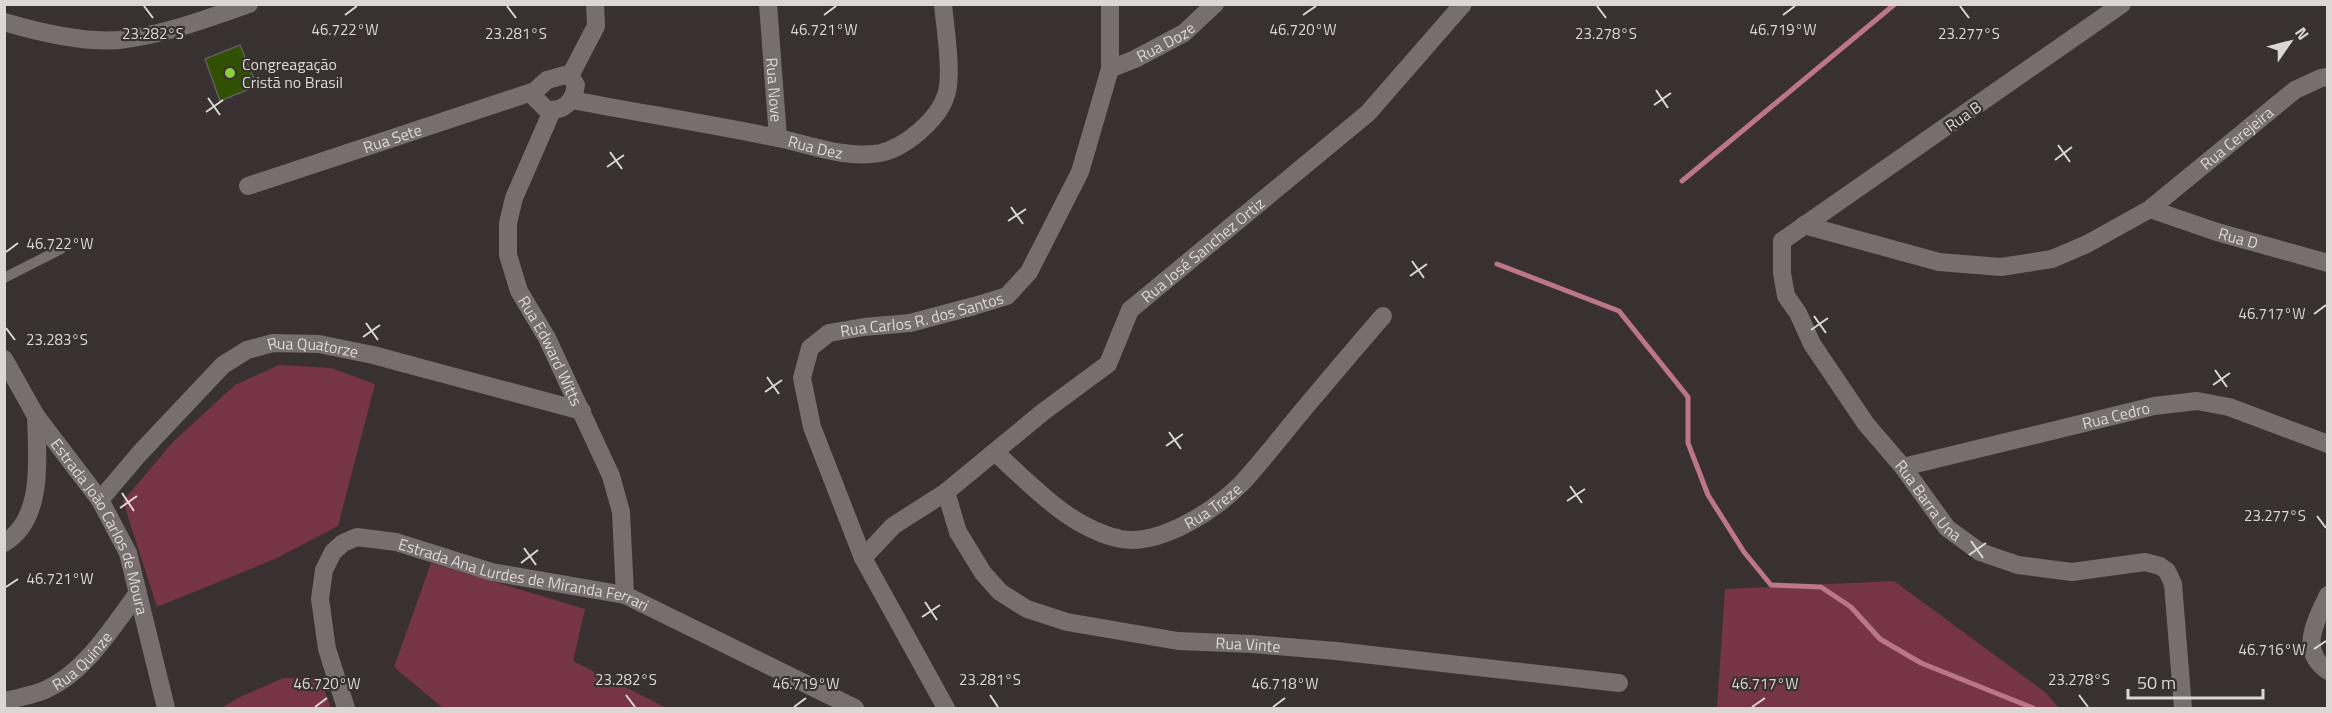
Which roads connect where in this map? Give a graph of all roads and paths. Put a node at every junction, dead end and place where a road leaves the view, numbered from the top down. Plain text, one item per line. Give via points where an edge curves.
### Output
1 (249, 4) edge
2 (595, 4) edge
3 (768, 4) edge
4 (943, 4) edge
5 (1110, 4) edge
6 (1215, 4) edge
7 (1463, 4) edge
8 (2122, 4) edge
9 (4, 22) edge
10 (1110, 69) junction
11 (570, 76) junction
12 (2328, 77) edge
13 (535, 91) junction
14 (572, 100) junction
15 (552, 111) junction
16 (778, 138) junction
17 (248, 186) dead end
18 (2150, 209) junction
19 (1804, 225) junction
20 (61, 249) dead end
21 (2328, 263) edge
22 (4, 278) edge
23 (1383, 316) dead end
24 (4, 359) edge
25 (582, 411) junction
26 (36, 416) junction
27 (2328, 444) edge
28 (995, 452) junction
29 (1903, 467) junction
30 (946, 492) junction
31 (100, 500) junction
32 (4, 543) edge
33 (862, 558) junction
34 (138, 593) junction
35 (625, 595) junction
36 (2328, 595) edge
37 (2328, 671) edge
38 (1619, 683) dead end
39 (4, 701) edge
40 (166, 708) edge
41 (346, 708) edge
42 (855, 708) edge
43 (946, 708) edge
44 (2183, 708) edge

1 - 9 street via 178,29 117,40 70,37
2 - 11 street via 596,26
3 - 16 street, Rua Nove
4 - 16 street, Rua Dez via 947,94 936,116 912,138 882,153 842,154
5 - 10 street, Rua Carlos R. dos Santos
6 - 10 street, Rua Doze via 1184,33
7 - 28 street, Rua José Sanchez Ortiz via 1368,113 1130,310 1108,364
8 - 19 street, Rua B
10 - 33 street, Rua Carlos R. dos Santos via 1080,172 1029,272 1006,296 910,323 829,333 810,348 802,378 812,427
11 - 13 street via 547,80
11 - 14 street via 576,85
12 - 18 street, Rua Cerejeira via 2295,90
13 - 15 street via 538,102
13 - 17 street, Rua Sete
14 - 15 street
14 - 16 street, Rua Dez
15 - 25 street, Rua Edward Witts via 514,198 508,223 508,255 519,291
18 - 19 street, Rua Cerejeira via 2052,259 2001,267 1939,262
18 - 21 street, Rua D
19 - 29 street, Rua Barra Una via 1782,241 1786,296 1812,344 1866,424
20 - 22 lane
23 - 28 street, Rua Treze via 1240,484 1201,516 1168,532 1147,539 1122,539 1099,531 1055,507
24 - 26 street, Estrada João Carlos de Moura
25 - 31 street, Rua Quatorze via 373,355 319,344 273,343 247,350 223,365
25 - 35 street, Rua Edward Witts via 611,476 621,512
26 - 31 street, Estrada João Carlos de Moura
26 - 32 street via 33,506 21,527
27 - 29 street, Rua Cedro via 2229,407 2197,401 2154,406
28 - 30 street, Rua José Sanchez Ortiz
29 - 44 street, Rua Barra Una via 1947,528 1980,552 2018,565 2072,572 2145,562 2167,571 2173,584
30 - 33 street, Rua José Sanchez Ortiz via 893,526
30 - 38 street, Rua Vinte via 958,532 983,573 1000,592 1027,609 1067,622 1178,641 1336,651
31 - 34 street, Estrada João Carlos de Moura via 128,553
33 - 43 street, Rua Carlos R. dos Santos
34 - 39 street, Rua Quinze via 94,652 72,672 46,689
34 - 40 street, Estrada João Carlos de Moura
35 - 41 street, Estrada Ana Lurdes de Miranda Ferrari via 492,572 396,542 357,537 333,552 324,570 320,599 327,649
35 - 42 street, Estrada Ana Lurdes de Miranda Ferrari
36 - 37 street via 2311,632 2312,649 2320,666

